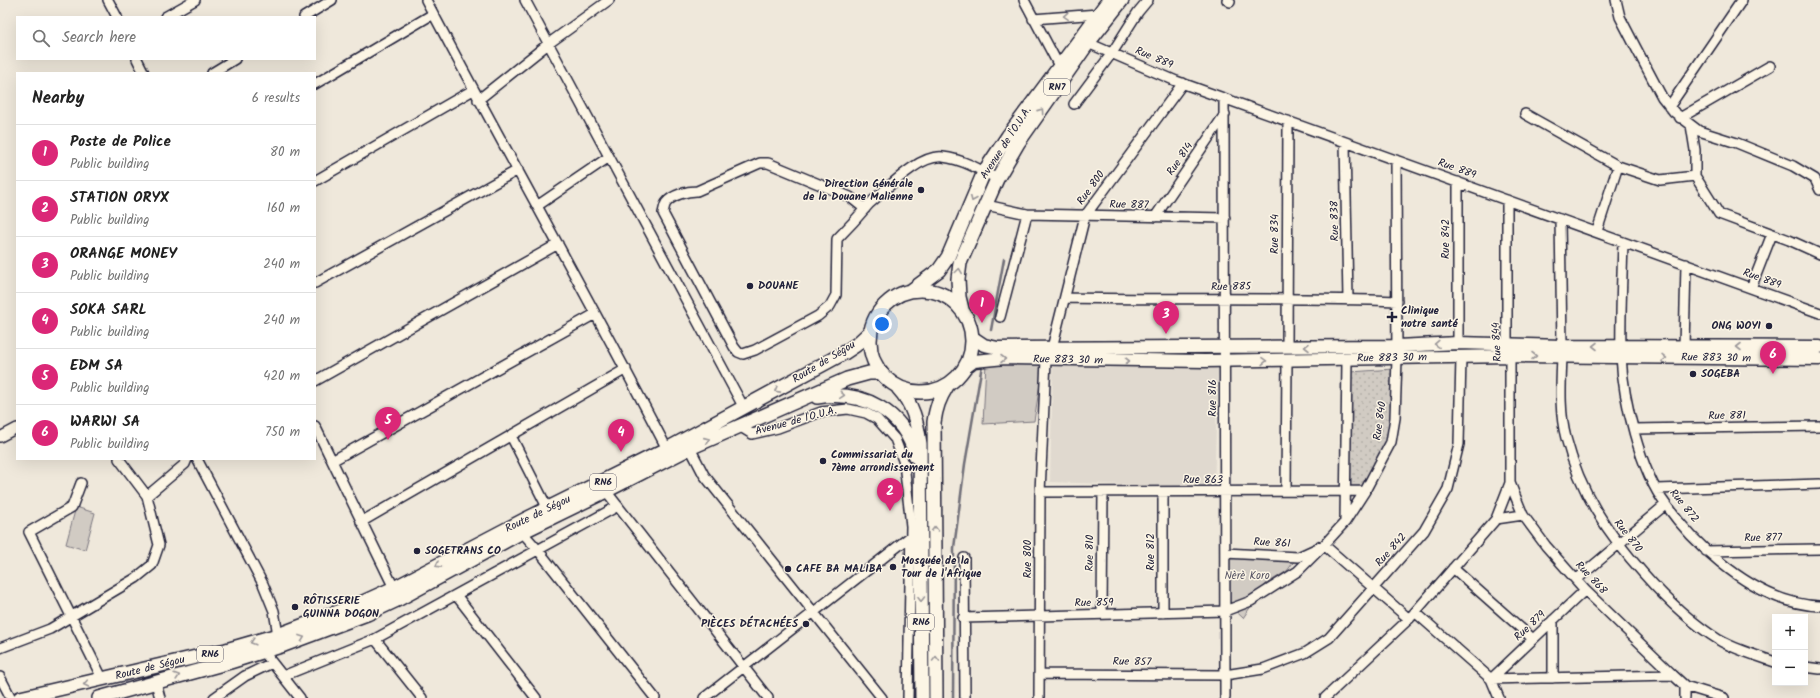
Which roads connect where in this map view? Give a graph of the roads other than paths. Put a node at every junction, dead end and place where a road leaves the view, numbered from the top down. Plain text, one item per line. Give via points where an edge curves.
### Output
1 (108, 0) edge
2 (195, 0) edge
3 (332, 0) edge
4 (426, 0) edge
5 (525, 0) edge
6 (610, 0) edge
7 (1024, 0) edge
8 (1110, 0) edge
9 (1122, 0) edge
10 (1148, 0) edge
11 (1616, 0) edge
12 (1742, 0) edge
13 (433, 14) junction
14 (1098, 14) junction
15 (116, 16) edge
16 (167, 16) edge
17 (306, 16) edge
18 (1033, 18) junction
19 (1088, 43) junction
20 (548, 44) junction
21 (1112, 53) junction
22 (138, 60) edge
23 (233, 60) edge
24 (1060, 66) junction
25 (1770, 66) dead end
26 (144, 72) edge
27 (214, 72) edge
28 (316, 83) edge
29 (1183, 83) junction
30 (473, 90) junction
31 (1224, 98) junction
32 (478, 100) junction
33 (1074, 104) dead end
34 (1669, 107) junction
35 (1225, 114) junction
36 (1525, 114) dead end
37 (1680, 118) junction
38 (1288, 121) junction
39 (1691, 125) junction
40 (1345, 142) junction
41 (609, 157) junction
42 (1396, 160) junction
43 (1618, 166) junction
44 (518, 170) junction
45 (984, 172) junction
46 (1695, 176) junction
47 (998, 179) junction
48 (316, 180) edge
49 (1817, 180) edge
50 (1458, 182) junction
51 (1820, 190) edge
52 (1507, 200) junction
53 (986, 205) junction
54 (537, 206) junction
55 (865, 209) junction
56 (1027, 214) junction
57 (1085, 216) junction
58 (1155, 217) junction
59 (1225, 218) junction
60 (1560, 219) junction
61 (1597, 231) junction
62 (1772, 234) junction
63 (1622, 242) junction
64 (558, 244) junction
65 (1820, 254) edge
66 (1686, 264) junction
67 (316, 282) edge
68 (1751, 288) junction
69 (912, 290) junction
70 (1065, 298) junction
71 (1287, 298) junction
72 (1225, 299) junction
73 (1348, 300) junction
74 (1397, 301) junction
75 (962, 310) junction
76 (1820, 313) edge
77 (595, 314) junction
78 (1000, 317) dead end
79 (870, 332) junction
80 (972, 337) junction
81 (1458, 343) junction
82 (1397, 346) junction
83 (1287, 347) junction
84 (1684, 347) junction
85 (1820, 347) edge
86 (1052, 348) junction
87 (1205, 348) junction
88 (1225, 348) junction
89 (1509, 350) junction
90 (1562, 351) junction
91 (1621, 352) junction
92 (1461, 357) junction
93 (1397, 358) junction
94 (1347, 359) junction
95 (1820, 359) edge
96 (1046, 360) junction
97 (1287, 360) junction
98 (1205, 361) junction
99 (1225, 361) junction
100 (966, 367) junction
101 (626, 370) junction
102 (880, 373) junction
103 (316, 380) edge
104 (947, 386) junction
105 (898, 388) junction
106 (790, 404) junction
107 (744, 408) junction
108 (739, 426) junction
109 (1820, 426) edge
110 (316, 428) edge
111 (16, 429) edge
112 (1634, 429) junction
113 (511, 436) junction
114 (0, 437) edge
115 (690, 448) junction
116 (667, 449) junction
117 (120, 460) edge
118 (187, 460) edge
119 (198, 460) edge
120 (332, 461) junction
121 (921, 478) junction
122 (80, 483) dead end
123 (1510, 483) junction
124 (1820, 484) edge
125 (1656, 489) junction
126 (606, 491) junction
127 (1286, 491) junction
128 (1346, 491) junction
129 (1365, 491) junction
130 (1040, 492) junction
131 (1103, 492) junction
132 (1163, 492) junction
133 (1225, 492) junction
134 (147, 496) junction
135 (1665, 505) junction
136 (618, 506) junction
137 (548, 509) junction
138 (1523, 515) junction
139 (1496, 519) junction
140 (361, 522) junction
141 (1345, 522) junction
142 (911, 526) junction
143 (522, 532) junction
144 (911, 536) junction
145 (1324, 545) junction
146 (1618, 545) junction
147 (921, 546) junction
148 (1820, 549) edge
149 (538, 550) junction
150 (1706, 551) junction
151 (1225, 553) junction
152 (964, 558) dead end
153 (1453, 568) junction
154 (1576, 580) junction
155 (1373, 588) junction
156 (1585, 590) junction
157 (397, 594) junction
158 (456, 595) junction
159 (1820, 606) edge
160 (814, 612) junction
161 (1225, 612) junction
162 (1163, 613) junction
163 (1102, 614) junction
164 (71, 616) junction
165 (1039, 616) junction
166 (1412, 616) junction
167 (963, 618) junction
168 (1553, 620) junction
169 (278, 635) junction
170 (375, 639) junction
171 (1533, 639) junction
172 (0, 648) edge
173 (263, 651) junction
174 (1772, 661) edge
175 (272, 663) junction
176 (744, 667) junction
177 (1808, 667) edge
178 (1820, 669) edge
179 (1039, 674) junction
180 (1225, 675) junction
181 (1673, 675) junction
182 (283, 676) junction
183 (0, 677) edge
184 (1553, 678) junction
185 (1491, 679) junction
186 (103, 680) junction
187 (156, 683) junction
188 (1685, 686) junction
189 (11, 698) edge
190 (20, 698) edge
191 (99, 698) edge
192 (160, 698) edge
193 (214, 698) edge
194 (300, 698) edge
195 (422, 698) edge
196 (536, 698) edge
197 (655, 698) edge
198 (704, 698) edge
199 (768, 698) edge
200 (882, 698) edge
201 (908, 698) edge
202 (922, 698) edge
203 (936, 698) edge
204 (965, 698) edge
205 (1039, 698) edge
206 (1225, 698) edge
207 (1325, 698) edge
208 (1499, 698) edge
209 (1685, 698) edge
210 (1724, 698) edge

1 - 15 street
2 - 16 street
3 - 17 street
4 - 13 street
5 - 20 street
6 - 20 street
7 - 18 street
8 - 14 highway, Avenue de l'O.U.A. / RN7
9 - 19 highway, Avenue de l'O.U.A. / RN7
10 - 21 street
11 - 34 street via 1620,17
12 - 34 street
13 - 28 street
13 - 30 street
14 -> 18 street
14 - 24 highway, Avenue de l'O.U.A. / RN7
18 - 24 street
19 - 21 street, Rue 889
47 -> 19 highway, Avenue de l'O.U.A. / RN7 via 1018,143
20 - 32 street
20 - 41 street
21 - 29 street, Rue 889
21 - 33 street
22 - 26 street
23 - 27 street
24 - 45 highway, Avenue de l'O.U.A. / RN7
25 - 37 street
29 - 31 street, Rue 889
29 - 57 street, Rue 800
30 - 32 street
30 - 48 street
31 - 35 street, Rue 816
31 - 38 street, Rue 889
32 - 44 street
34 - 37 street
35 - 58 street, Rue 814
35 - 59 street, Rue 816
36 - 43 street
37 - 39 street
38 - 40 street, Rue 889
38 - 71 street, Rue 834
39 - 46 street via 1695,150
39 - 49 street via 1699,131 1737,143 1793,166
40 - 42 street, Rue 889
40 - 73 street, Rue 838
41 - 54 street
41 - 107 street
42 - 50 street, Rue 889
42 - 74 street, Rue 840
43 - 46 street via 1660,180
43 - 61 street
44 - 54 street
44 - 67 street
45 - 47 street
45 - 55 street via 942,156 927,159 914,166
45 -> 69 highway, Avenue de l'O.U.A. / RN7 via 948,257 939,270
46 - 62 street via 1719,214
47 - 53 highway, Avenue de l'O.U.A. / RN7
49 - 51 street
50 - 52 street, Rue 889
50 - 81 street, Rue 842
52 - 60 street, Rue 889
52 - 89 street, Rue 844
53 - 56 street, Rue 887
75 -> 53 highway, Avenue de l'O.U.A. / RN7 via 958,297 960,263
54 - 64 street
55 - 55 street via 837,239 836,295 830,306 818,316 743,354 734,347 663,213 665,204 672,198 697,191 760,163 768,163 845,195
56 - 57 street, Rue 887
56 - 78 street
57 - 58 street, Rue 887
57 - 70 street, Rue 800
58 - 59 street, Rue 887
59 - 72 street, Rue 816
60 - 61 street, Rue 889
60 - 90 street, Rue 870
61 - 63 street, Rue 889
62 - 65 street
62 - 68 street
63 - 66 street, Rue 889
63 - 91 street, Rue 872
64 - 77 street
64 - 103 street
66 - 68 street, Rue 889
66 - 84 street
68 - 76 street, Rue 889
69 - 75 highway via 939,293 952,300
69 - 79 highway via 889,300 877,314
70 - 72 street, Rue 885
70 - 86 street, Rue 800
71 - 72 street, Rue 885
71 - 73 street, Rue 885
71 - 83 street, Rue 834
72 - 88 street, Rue 816
73 - 74 street, Rue 885
74 - 82 street, Rue 840
75 - 80 highway via 969,322
77 - 101 street
77 - 120 street
79 - 102 highway, Route de Ségou via 869,346
79 -> 107 highway, Route de Ségou / RN6 via 844,353
80 - 86 main road via 984,345 998,348
80 - 100 highway
81 -> 82 main road
81 - 89 main road
82 -> 83 main road
82 - 93 street, Rue 840
83 - 88 main road
85 -> 84 main road
84 - 91 main road
86 - 87 main road
87 - 88 main road
87 - 98 street
88 - 99 street, Rue 816
89 - 90 main road, Rue 883 30 m
89 - 92 main road, Rue 883 30 m
89 - 123 street, Rue 844
90 - 91 main road, Rue 883 30 m
90 - 146 street, Rue 870 via 1561,402 1566,437 1587,494
91 -> 95 main road, Rue 883 30 m
91 - 112 street, Rue 872 via 1626,400
92 - 93 main road, Rue 883 30 m
92 - 155 street, Rue 842 via 1459,444 1448,489 1424,531
93 - 94 main road, Rue 883 30 m
93 - 129 street, Rue 840 via 1395,418 1391,442
94 - 97 main road, Rue 883 30 m
94 - 128 street
96 -> 98 main road, Rue 883 30 m
100 -> 96 main road, Rue 883 30 m via 974,361 988,359
96 - 130 street, Rue 800
99 -> 97 main road, Rue 883 30 m
97 - 127 street
98 - 99 main road, Rue 883 30 m
99 - 133 street, Rue 816
100 - 104 highway via 958,378
101 - 113 street
101 - 116 street
102 - 105 highway
102 - 106 highway, Route de Ségou / RN6 via 847,379
104 - 105 highway via 927,393
203 -> 104 highway, RN6 via 934,422 939,398
105 - 121 highway, RN6 via 909,402 918,425
106 - 108 highway, Route de Ségou / RN6
106 -> 121 highway, RN6 via 835,394 863,399 892,416 905,432 912,445
107 - 116 highway, Route de Ségou / RN6
115 -> 108 highway, Route de Ségou / RN6
108 - 142 street, Avenue de l'O.U.A. via 752,434 778,428 821,412 848,408 877,419 895,440 904,463
109 - 112 street, Rue 881
110 - 120 street
111 - 114 street
112 - 125 street, Rue 872 via 1645,466
113 - 137 street
113 - 140 street
115 - 126 highway, Route de Ségou / RN6
115 - 160 street via 704,475
116 - 137 highway, Route de Ségou / RN6
117 - 134 street
118 - 134 street
119 - 169 street via 263,584 274,611
120 - 140 street
121 - 147 highway, RN6
122 - 164 street via 72,507 29,532
123 - 138 street, Rue 868
123 - 139 street
124 - 125 street
125 - 135 street, Rue 872
126 - 136 street
126 - 143 highway, Route de Ségou / RN6
127 - 128 street, Rue 863
127 - 133 street, Rue 863
128 - 129 street, Rue 863
128 - 141 street
129 - 141 street, Rue 840
130 - 131 street, Rue 863
130 - 165 street, Rue 800
131 - 132 street, Rue 863
131 - 163 street, Rue 810
132 - 133 street, Rue 863
132 - 162 street, Rue 812
133 - 151 street, Rue 816
134 - 164 street via 159,545 152,564 136,578
135 - 146 street
135 - 150 street, Rue 872
136 - 149 street
136 - 176 street
137 -> 157 highway, Route de Ségou / RN6
138 - 139 street
138 - 154 street, Rue 868
139 - 153 street
140 - 157 street
141 - 145 street, Rue 840
142 - 144 street, Avenue de l'O.U.A.
142 - 147 street
143 - 149 street
143 - 157 highway, Route de Ségou / RN6
144 - 160 street
144 - 201 street, Avenue de l'O.U.A.
145 - 151 street, Rue 861 via 1298,557
145 - 155 street
145 - 161 street, Rue 840 via 1298,571 1251,601
146 - 154 street
146 - 174 street, Rue 870 via 1667,600 1701,628 1738,649
147 -> 202 highway, RN6
148 - 150 street, Rue 877
149 - 158 street
149 - 197 street
150 - 159 street, Rue 872 via 1740,578 1778,598 1808,606
151 - 161 street, Rue 816
152 - 167 street
153 - 166 street
153 - 171 street
154 - 156 street, Rue 868
155 - 166 street
155 - 180 street, Rue 842 via 1329,638 1305,653 1263,670
156 - 168 street, Rue 879
156 - 181 street, Rue 868
157 - 169 highway, Route de Ségou / RN6 via 361,603
173 -> 157 highway, Route de Ségou / RN6 via 367,614
158 - 170 street
158 - 196 street
160 - 176 street
160 - 200 street
161 - 162 street, Rue 859
161 - 180 street, Rue 816
162 - 163 street, Rue 859
163 - 165 street, Rue 859
164 - 172 street via 50,629
164 - 186 street
165 - 167 street, Rue 859
165 - 179 street, Rue 800
166 - 185 street
166 - 207 street
167 - 204 street
168 - 171 street, Rue 879
168 - 184 street
169 -> 186 highway, Route de Ségou / RN6
170 - 182 street
170 - 195 street
171 - 185 street, Rue 879
173 - 175 street
187 -> 173 highway, Route de Ségou / RN6
175 - 182 street
175 - 193 street via 245,676
176 - 198 street
176 - 199 street
177 - 178 street
179 - 180 street, Rue 857
179 - 205 street, Rue 800
180 - 206 street, Rue 816
181 - 184 street
181 - 188 street, Rue 868
182 - 194 street
183 - 189 street
184 - 185 street
185 - 208 street
186 -> 190 highway, Route de Ségou / RN6
187 - 191 highway, Route de Ségou / RN6
187 - 192 street
188 - 209 street
188 - 210 street

